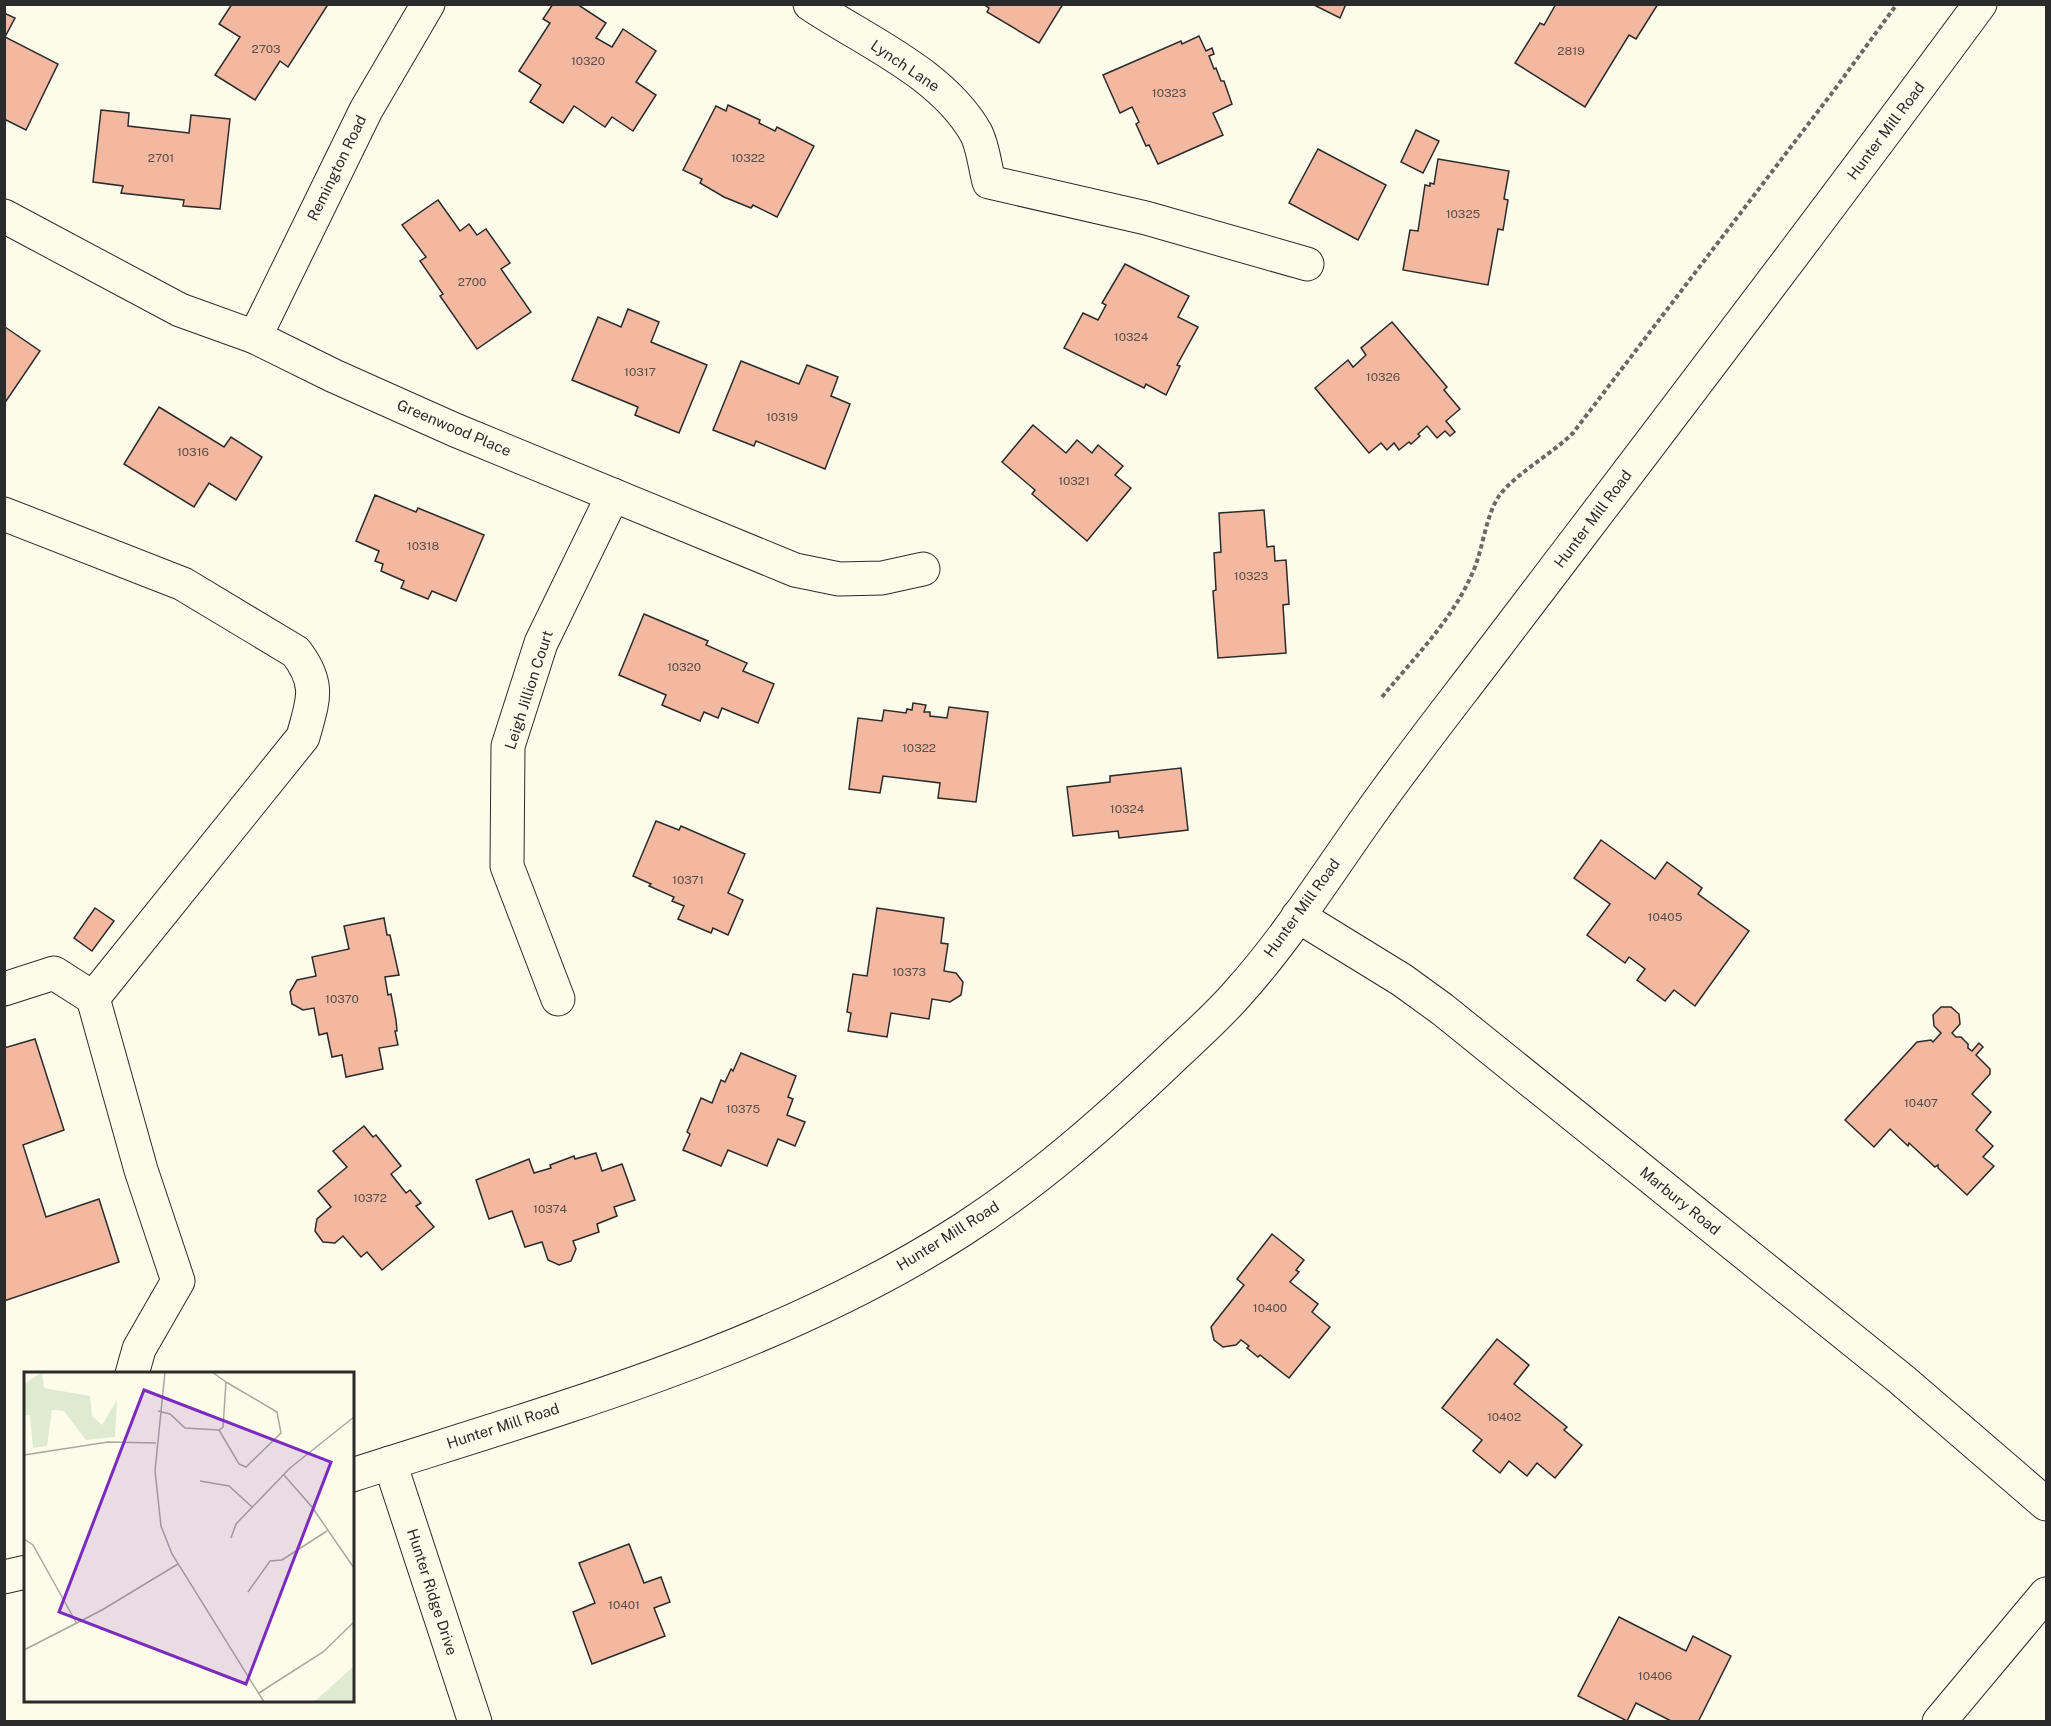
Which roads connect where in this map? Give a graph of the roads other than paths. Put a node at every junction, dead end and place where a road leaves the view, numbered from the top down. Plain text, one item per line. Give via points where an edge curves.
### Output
1 (428, 4) edge
2 (810, 4) edge
3 (1980, 4) edge
4 (4, 216) edge
5 (1307, 264) dead end
6 (255, 337) junction
7 (613, 495) junction
8 (4, 514) edge
9 (923, 569) dead end
10 (1298, 916) junction
11 (4, 989) edge
12 (93, 998) junction
13 (558, 999) dead end
14 (133, 1372) edge
15 (390, 1463) junction
16 (354, 1474) edge
17 (2046, 1504) edge
18 (24, 1572) edge
19 (4, 1577) edge
20 (2046, 1594) edge
21 (475, 1722) edge
22 (1939, 1722) edge

1 - 6 street, Remington Road via 366,110
2 - 5 street, Lynch Lane via 908,65 945,93 976,134 989,182 1146,218
3 - 10 street, Hunter Mill Road via 1398,775
4 - 6 street, Greenwood Place via 180,310
6 - 7 street, Greenwood Place via 433,420
7 - 9 street, Greenwood Place via 795,570 839,579 882,578
7 - 13 street, Leigh Jillion Court via 541,643 508,746 507,866
8 - 12 street via 193,590 296,652 308,668 314,697 303,737
10 - 15 street, Hunter Mill Road via 1236,996 1116,1111 1042,1173 960,1231 868,1285 759,1337 618,1389
10 - 17 street, Marbury Road via 1442,1009 1901,1379
11 - 12 street via 54,973
12 - 14 street via 141,1170 178,1281 139,1349
15 - 16 street, Hunter Mill Road
15 - 21 street, Hunter Ridge Drive
18 - 19 street
20 - 22 street

